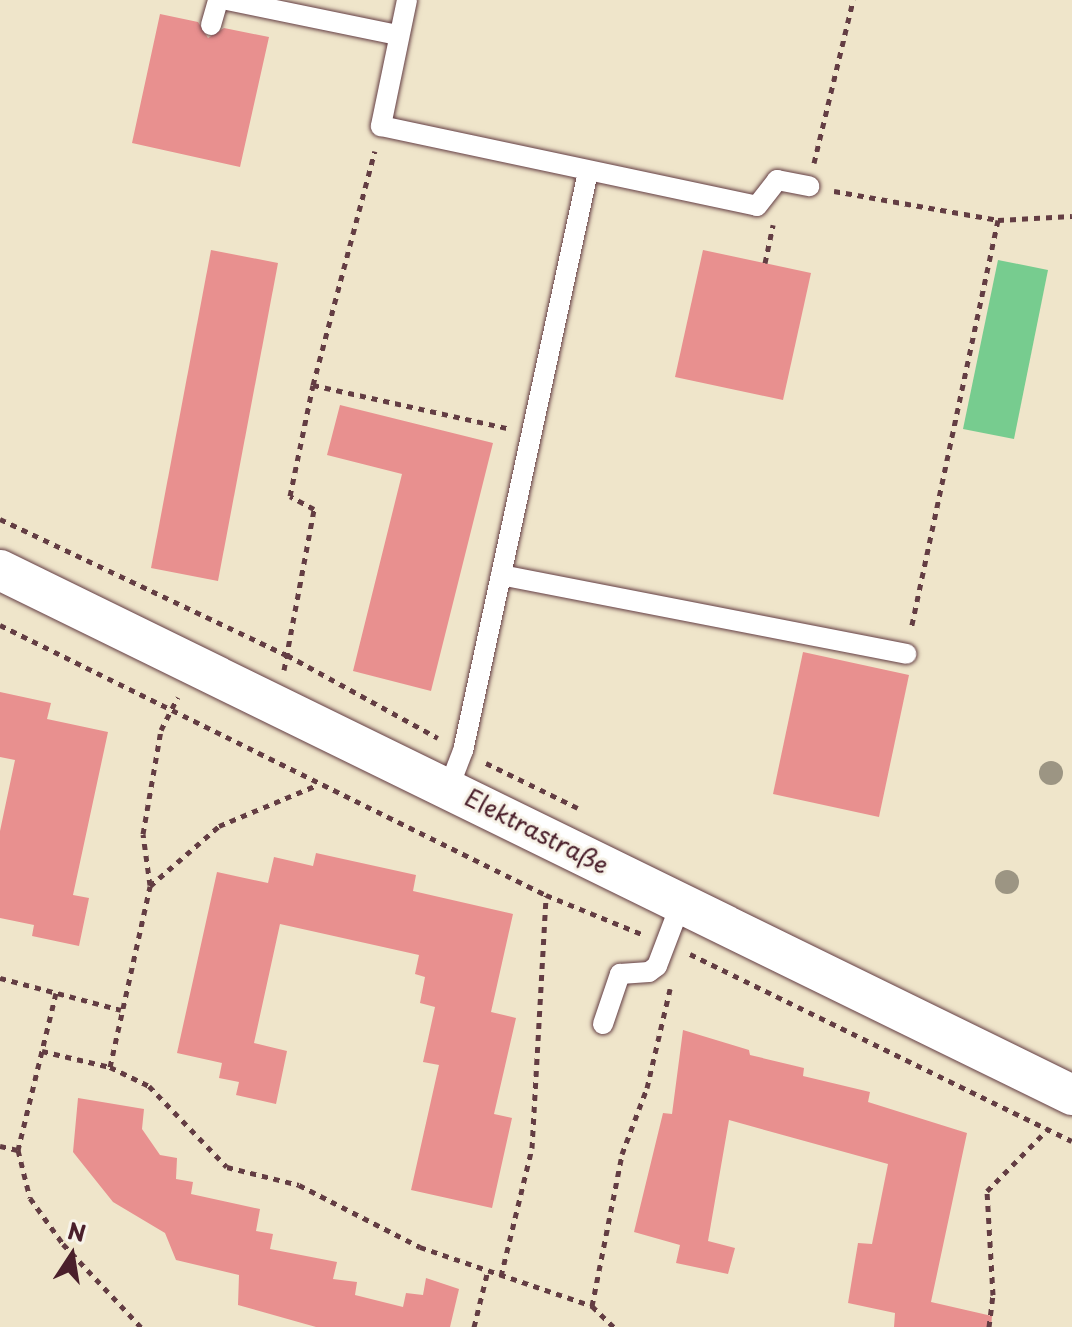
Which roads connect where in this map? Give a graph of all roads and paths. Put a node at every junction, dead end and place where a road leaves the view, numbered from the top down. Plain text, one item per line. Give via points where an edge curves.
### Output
1 (218, 0) edge
2 (227, 0) edge
3 (407, 0) edge
4 (853, 0) edge
5 (211, 25) dead end
6 (397, 35) junction
7 (381, 126) junction
8 (588, 172) junction
9 (809, 186) junction
10 (1072, 216) edge
11 (998, 220) junction
12 (313, 385) junction
13 (532, 434) junction
14 (0, 519) edge
15 (0, 570) edge
16 (501, 575) junction
17 (0, 625) edge
18 (906, 654) joint
19 (287, 655) junction
20 (195, 665) junction
21 (172, 709) junction
22 (456, 769) junction
23 (318, 785) junction
24 (590, 815) dead end
25 (150, 886) junction
26 (546, 895) junction
27 (681, 903) junction
28 (673, 946) junction
29 (0, 978) edge
30 (56, 993) junction
31 (121, 1010) junction
32 (603, 1024) dead end
33 (42, 1051) junction
34 (110, 1067) junction
35 (1072, 1095) edge
36 (1048, 1129) junction
37 (1072, 1141) edge
38 (0, 1146) edge
39 (18, 1150) junction
40 (488, 1270) junction
41 (501, 1276) junction
42 (592, 1306) junction
43 (141, 1327) edge
44 (474, 1327) edge
45 (614, 1327) edge
46 (989, 1327) edge

1 - 5 lane
2 - 6 lane
3 - 6 lane
4 - 9 path
6 - 7 lane
7 - 8 lane
7 - 12 path
8 - 9 lane via 757,206 777,180
8 - 13 lane
9 - 11 path
10 - 11 path
11 - 18 path
12 - 13 path
12 - 19 path via 290,496 314,509
13 - 16 lane
14 - 19 path
15 - 20 street, Elektrastraße
16 - 18 lane
16 - 22 lane
17 - 21 path
19 - 22 path
20 - 21 path
20 - 22 street, Elektrastraße
21 - 23 path
21 - 25 path via 161,730 143,834
22 - 24 path
22 - 27 street, Elektrastraße
23 - 25 path via 219,826
23 - 26 path
25 - 31 path
26 - 28 path
26 - 41 path via 532,1148
27 - 28 lane
27 - 35 street, Elektrastraße
28 - 32 lane via 654,970 620,974
28 - 36 path
28 - 42 path via 647,1088 622,1154
29 - 30 path
30 - 31 path
30 - 33 path
31 - 34 path
33 - 34 path
33 - 39 path
34 - 40 path via 171,1104 227,1167 299,1185 420,1247
36 - 37 path
36 - 46 path via 987,1191 993,1295
38 - 39 path
39 - 43 path via 30,1198 63,1244
40 - 41 path
40 - 44 path
41 - 42 path
42 - 45 path

